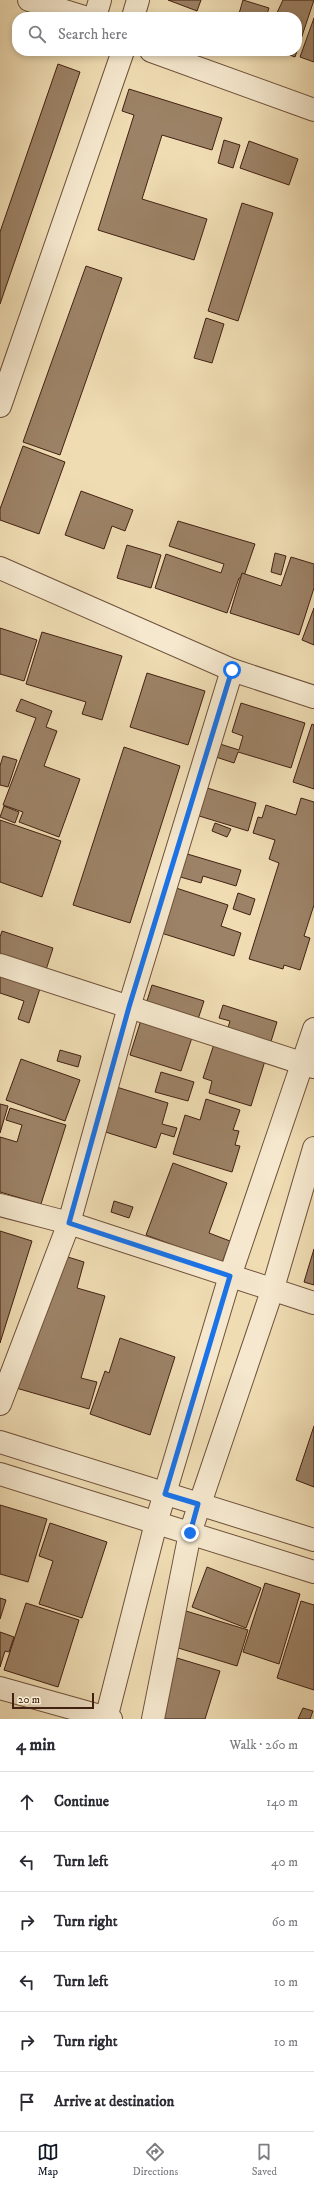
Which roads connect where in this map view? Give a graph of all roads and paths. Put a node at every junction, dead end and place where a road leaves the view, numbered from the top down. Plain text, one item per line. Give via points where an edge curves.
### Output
1 (29, 0) edge
2 (100, 0) edge
3 (138, 0) edge
4 (68, 12) edge
5 (96, 12) edge
6 (134, 12) edge
7 (121, 56) edge
8 (166, 56) edge
9 (314, 110) edge
10 (0, 406) edge
11 (0, 568) edge
12 (232, 670) junction
13 (314, 697) edge
14 (0, 965) edge
15 (129, 1007) junction
16 (314, 1029) edge
17 (309, 1066) edge
18 (314, 1148) edge
19 (0, 1205) edge
20 (69, 1223) junction
21 (230, 1276) junction
22 (273, 1288) junction
23 (314, 1303) edge
24 (0, 1404) edge
25 (0, 1442) edge
26 (0, 1474) edge
27 (165, 1494) junction
28 (198, 1504) junction
29 (156, 1523) junction
30 (190, 1533) junction
31 (314, 1540) edge
32 (314, 1572) edge
33 (0, 1688) edge
34 (108, 1718) edge
35 (152, 1719) edge

1 - 4 street
2 - 5 street
3 - 6 street
7 - 10 street
8 - 9 street
11 - 12 street
12 - 13 street
12 - 15 street
14 - 15 street
15 - 17 street
15 - 20 street
16 - 17 street
17 - 21 street
18 - 22 street
19 - 20 street
20 - 21 street
20 - 24 street
21 - 22 street
21 - 27 street
22 - 23 street
22 - 28 street
25 - 27 street
26 - 29 street
27 - 28 street
27 - 29 street
28 - 30 street
28 - 31 street
29 - 30 street
29 - 34 street
30 - 32 street
30 - 35 street
33 - 34 street

